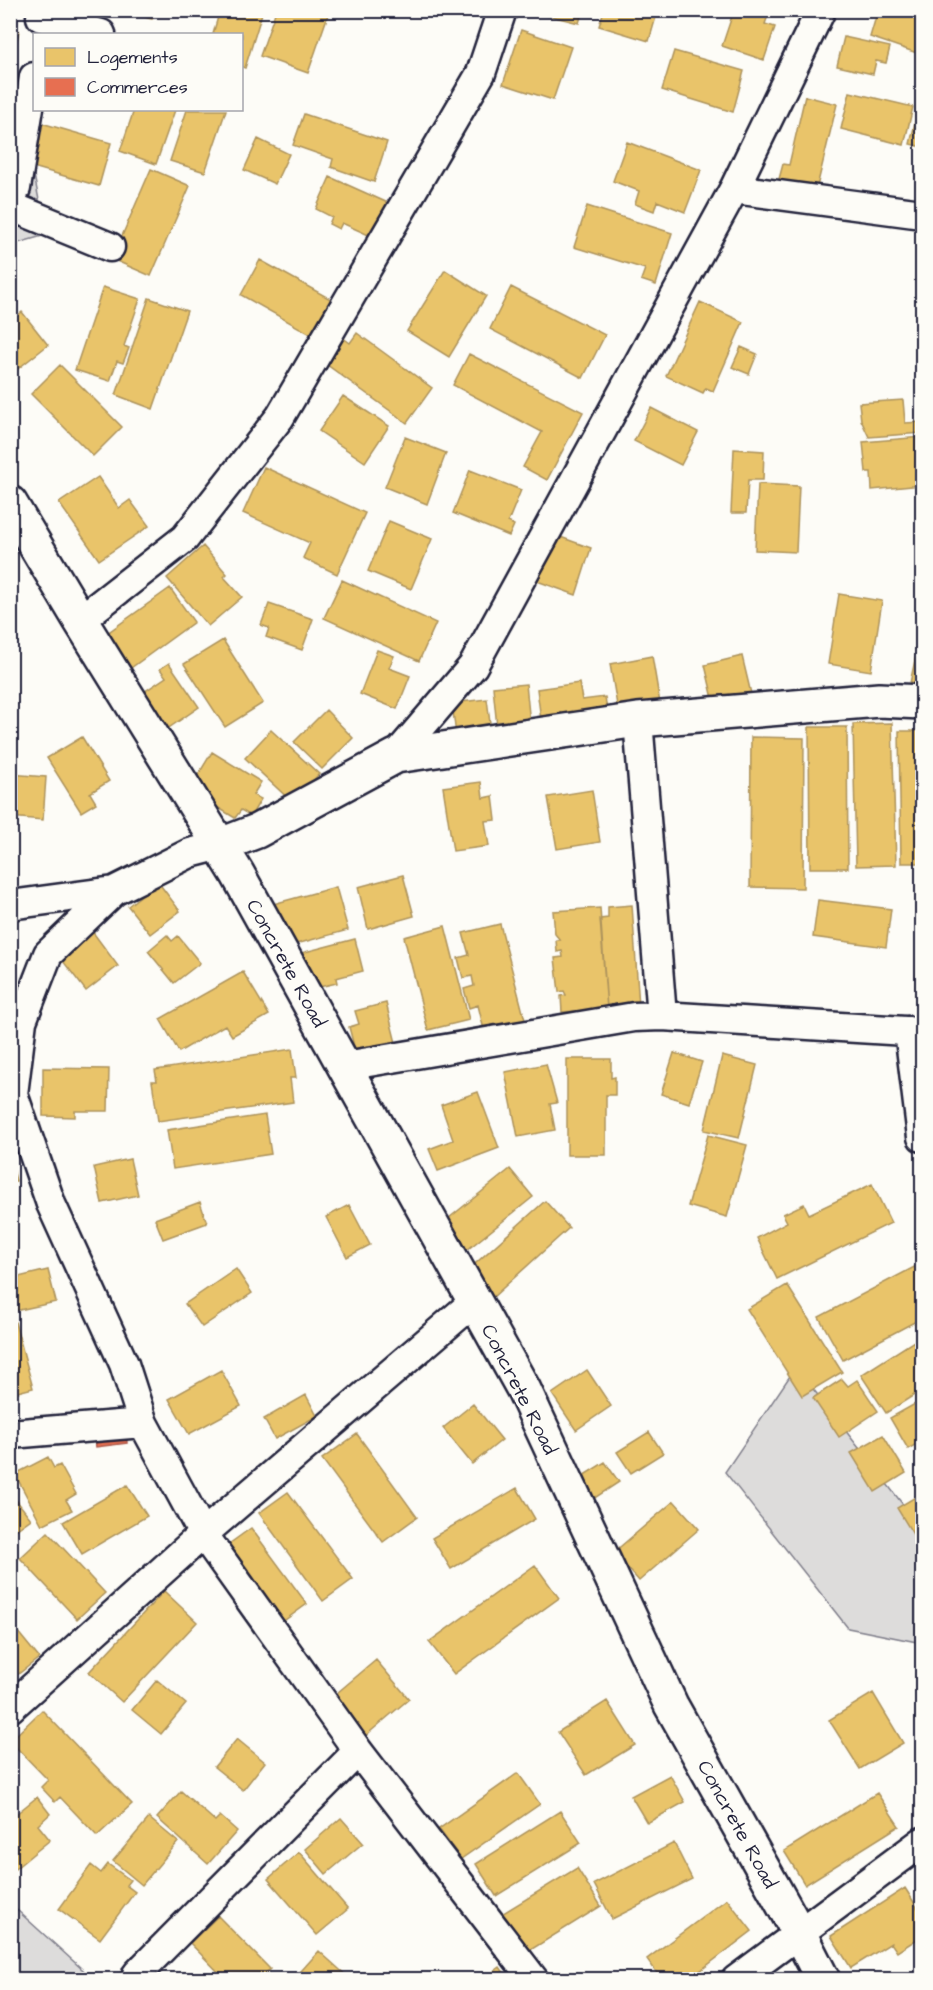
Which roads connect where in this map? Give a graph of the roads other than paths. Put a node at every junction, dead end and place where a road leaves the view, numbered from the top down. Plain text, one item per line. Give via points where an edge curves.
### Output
1 (502, 10) edge
2 (821, 10) edge
3 (41, 21) edge
4 (96, 33) edge
5 (33, 83) edge
6 (734, 189) junction
7 (10, 204) edge
8 (922, 214) edge
9 (110, 247) dead end
10 (10, 503) edge
11 (80, 620) junction
12 (922, 702) edge
13 (638, 720) junction
14 (396, 756) junction
15 (221, 845) junction
16 (114, 891) junction
17 (10, 905) edge
18 (662, 1016) junction
19 (916, 1031) edge
20 (345, 1066) junction
21 (922, 1137) edge
22 (475, 1301) junction
23 (143, 1423) junction
24 (10, 1434) edge
25 (203, 1534) junction
26 (10, 1708) edge
27 (358, 1751) junction
28 (922, 1842) edge
29 (800, 1933) junction
30 (136, 1980) edge
31 (534, 1980) edge
32 (736, 1980) edge
33 (823, 1980) edge

1 - 11 street via 481,73 280,417 185,538
2 - 6 street
3 - 4 street
5 - 7 street
6 - 8 street
6 - 14 street via 473,666
7 - 9 street
10 - 11 street, Concrete Road
11 - 15 street, Concrete Road
12 - 13 street via 879,700
13 - 14 street
13 - 18 street
14 - 15 street via 257,831
15 - 16 street via 190,853
15 - 20 street, Concrete Road
16 - 17 street
16 - 23 street via 48,954 22,1021 13,1094 51,1204 124,1364
18 - 19 street
18 - 20 street via 634,1017
19 - 21 street
20 - 22 street, Concrete Road
22 - 25 street
22 - 29 street, Concrete Road via 524,1390 671,1705
23 - 24 street
23 - 25 street
25 - 26 street
25 - 27 street
27 - 30 street via 137,1974
27 - 31 street
28 - 29 street
29 - 32 street
29 - 33 street, Concrete Road

